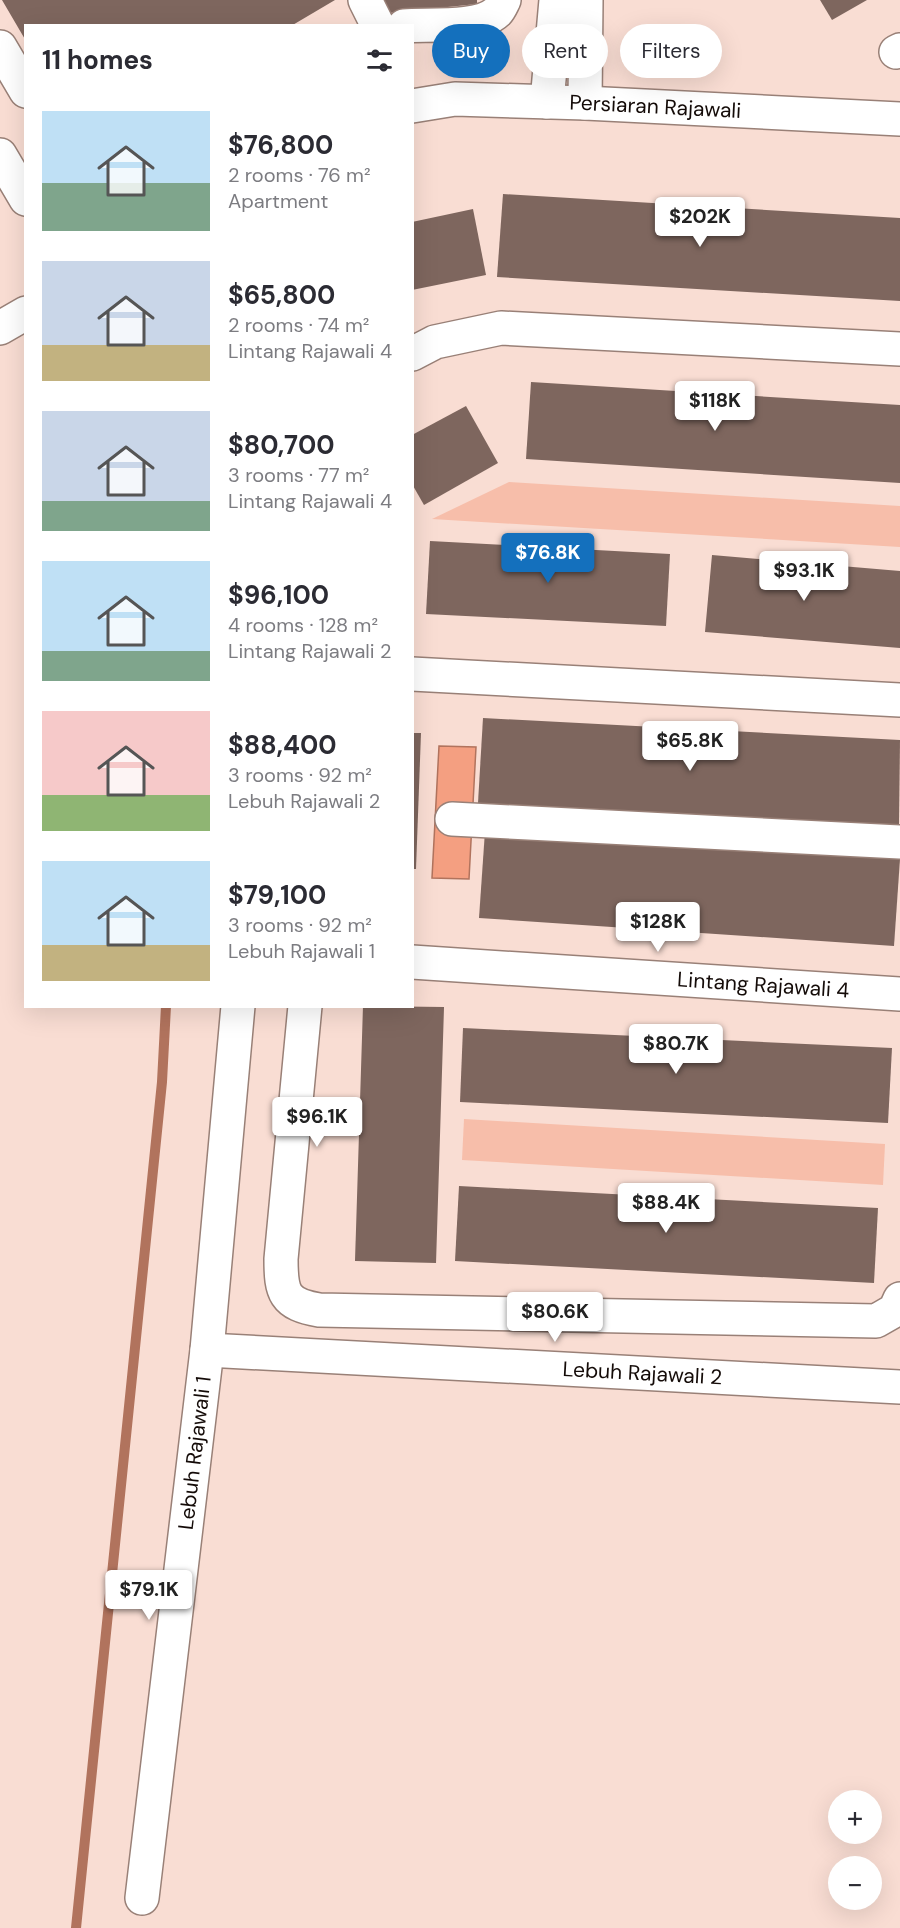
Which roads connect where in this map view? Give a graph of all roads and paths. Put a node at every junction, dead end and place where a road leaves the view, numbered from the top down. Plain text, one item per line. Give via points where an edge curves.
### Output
1 (364, 0) edge
2 (504, 0) edge
3 (556, 0) edge
4 (586, 0) edge
5 (377, 24) edge
6 (414, 25) edge
7 (0, 47) edge
8 (24, 88) edge
9 (546, 102) junction
10 (585, 103) junction
11 (414, 106) edge
12 (900, 119) edge
13 (0, 155) edge
14 (24, 196) edge
15 (24, 314) edge
16 (0, 328) edge
17 (900, 349) edge
18 (414, 353) edge
19 (414, 674) edge
20 (900, 700) edge
21 (452, 819) dead end
22 (900, 842) edge
23 (414, 962) edge
24 (900, 994) edge
25 (238, 1008) edge
26 (304, 1008) edge
27 (900, 1299) edge
28 (207, 1350) junction
29 (900, 1388) edge
30 (142, 1898) dead end

1 - 5 street
2 - 6 street via 499,11 487,19
3 - 9 street
4 - 10 street
7 - 8 street
9 - 10 street, Persiaran Rajawali
9 - 11 street, Persiaran Rajawali via 455,99
10 - 12 street, Persiaran Rajawali
13 - 14 street
15 - 16 street
17 - 18 street via 501,328 435,342
19 - 20 street
21 - 22 street
23 - 24 street, Lintang Rajawali 4
25 - 28 street, Lebuh Rajawali 1
26 - 27 street via 281,1259 281,1280 287,1296 300,1306 319,1310 876,1321 895,1310
28 - 29 street, Lebuh Rajawali 2
28 - 30 street, Lebuh Rajawali 1

